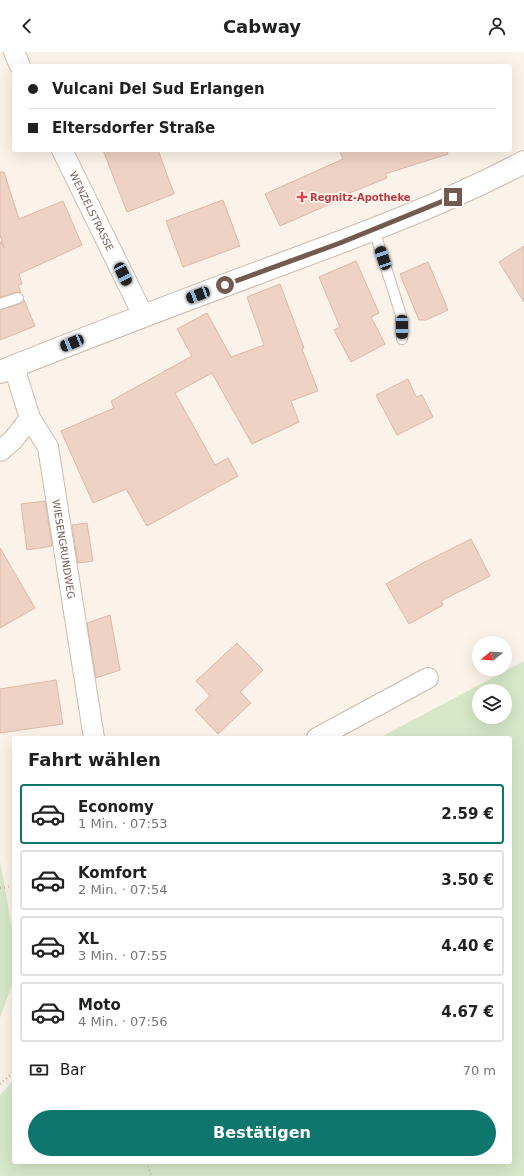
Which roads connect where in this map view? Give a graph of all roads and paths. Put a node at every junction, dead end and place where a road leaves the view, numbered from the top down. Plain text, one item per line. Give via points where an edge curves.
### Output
1 (14, 52) edge
2 (19, 64) edge
3 (63, 152) edge
4 (524, 162) edge
5 (374, 230) junction
6 (18, 298) dead end
7 (0, 304) edge
8 (144, 315) junction
9 (402, 340) dead end
10 (7, 370) edge
11 (30, 418) junction
12 (0, 451) edge
13 (428, 678) dead end
14 (94, 736) edge
15 (321, 736) edge
16 (12, 886) edge
17 (0, 888) edge
18 (12, 1074) edge
19 (0, 1084) edge
20 (147, 1164) edge
21 (150, 1176) edge

1 - 2 street
3 - 8 street, WENZELSTRASSE
4 - 5 street via 453,197
5 - 8 street
5 - 9 lane via 401,315
6 - 7 lane
8 - 10 street
10 - 11 street, WIESENGRUNDWEG
11 - 12 street via 13,440
11 - 14 street, WIESENGRUNDWEG via 48,447
13 - 15 street
16 - 17 path
18 - 19 path
20 - 21 path

